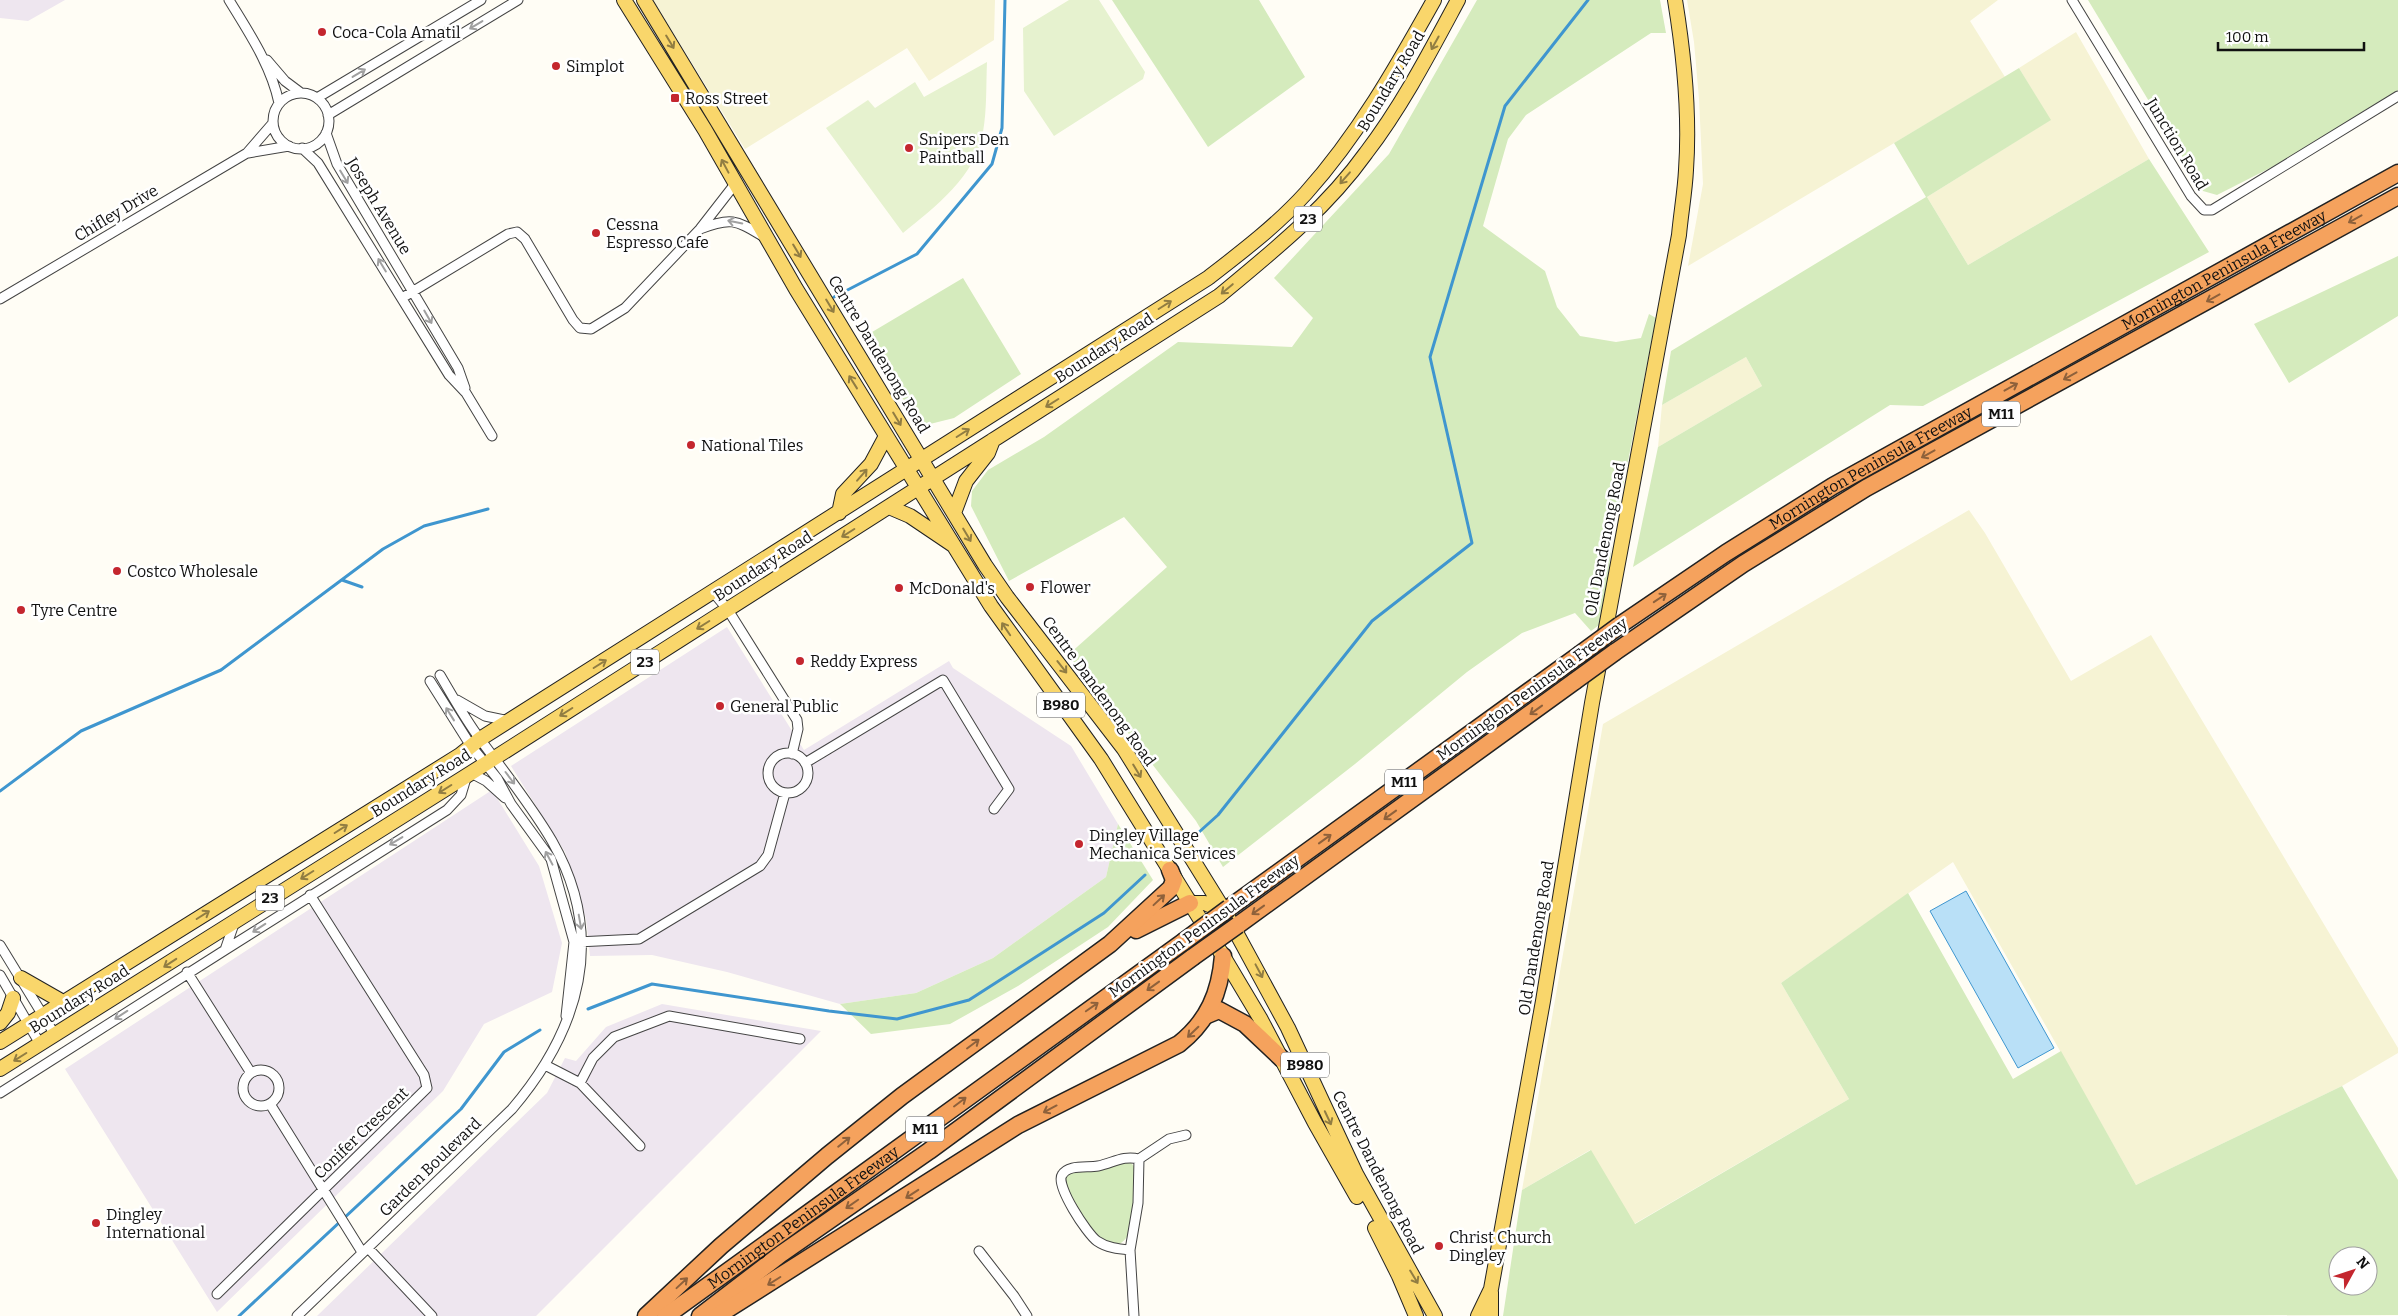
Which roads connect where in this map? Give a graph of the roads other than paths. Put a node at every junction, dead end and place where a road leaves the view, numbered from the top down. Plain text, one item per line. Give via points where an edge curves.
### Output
1 (229, 0) edge
2 (481, 0) edge
3 (518, 0) edge
4 (624, 0) edge
5 (644, 0) edge
6 (1434, 0) edge
7 (1458, 0) edge
8 (1675, 0) edge
9 (2072, 0) edge
10 (261, 52) junction
11 (300, 93) junction
12 (2398, 96) edge
13 (317, 98) junction
14 (279, 103) junction
15 (328, 115) junction
16 (273, 123) junction
17 (326, 133) junction
18 (288, 146) junction
19 (302, 148) junction
20 (247, 153) junction
21 (2398, 173) edge
22 (734, 184) junction
23 (2398, 196) edge
24 (700, 229) junction
25 (766, 239) junction
26 (413, 292) junction
27 (402, 298) junction
28 (0, 299) edge
29 (466, 394) junction
30 (492, 436) dead end
31 (886, 436) junction
32 (994, 439) junction
33 (922, 459) junction
34 (907, 468) junction
35 (934, 478) junction
36 (920, 488) junction
37 (889, 507) junction
38 (953, 511) junction
39 (839, 513) junction
40 (938, 518) junction
41 (955, 546) junction
42 (718, 590) junction
43 (759, 590) junction
44 (728, 610) junction
45 (440, 675) dead end
46 (430, 681) dead end
47 (454, 699) junction
48 (509, 721) junction
49 (475, 743) junction
50 (792, 754) junction
51 (490, 760) junction
52 (805, 763) junction
53 (469, 774) junction
54 (785, 793) junction
55 (510, 804) junction
56 (994, 809) dead end
57 (1170, 870) junction
58 (310, 895) junction
59 (1190, 903) junction
60 (1227, 911) junction
61 (235, 920) junction
62 (578, 942) junction
63 (1110, 944) junction
64 (0, 945) edge
65 (225, 950) junction
66 (1223, 956) junction
67 (187, 972) junction
68 (0, 976) edge
69 (21, 978) junction
70 (13, 998) junction
71 (63, 1002) junction
72 (43, 1015) junction
73 (1207, 1015) junction
74 (0, 1023) edge
75 (28, 1024) junction
76 (55, 1035) junction
77 (800, 1039) dead end
78 (0, 1042) edge
79 (40, 1044) junction
80 (1282, 1059) junction
81 (545, 1065) junction
82 (0, 1069) edge
83 (251, 1072) junction
84 (580, 1083) junction
85 (0, 1093) edge
86 (270, 1104) junction
87 (1186, 1135) dead end
88 (640, 1146) dead end
89 (1139, 1159) junction
90 (324, 1190) junction
91 (365, 1250) junction
92 (1130, 1250) junction
93 (979, 1251) dead end
94 (1491, 1289) junction
95 (217, 1294) dead end
96 (297, 1316) edge
97 (432, 1316) edge
98 (646, 1316) edge
99 (666, 1316) edge
100 (700, 1316) edge
101 (717, 1316) edge
102 (1027, 1316) edge
103 (1134, 1316) edge
104 (1416, 1316) edge
105 (1435, 1316) edge
106 (1478, 1316) edge
107 (1491, 1316) edge

1 - 10 street
13 -> 2 street
3 -> 15 street
22 -> 4 main road, Centre Dandenong Road via 705,130
5 -> 33 main road, Centre Dandenong Road
33 -> 6 main road, Boundary Road / 23 via 1208,278 1255,242 1306,193 1349,141
7 -> 32 main road, Boundary Road / 23 via 1413,82 1366,154 1309,218 1219,296
8 - 94 main road, Old Dandenong Road via 1687,136 1679,235 1592,703
9 - 12 street, Junction Road via 2191,196 2204,210 2212,210
10 - 11 street via 285,81
10 - 14 street
11 - 13 street
11 - 14 street via 292,94
13 - 15 street
14 - 16 street
15 - 17 street
16 - 18 street via 275,132
16 - 20 street, Chifley Drive
17 - 19 street via 316,144
17 -> 26 street, Joseph Avenue via 336,164
18 - 19 street
18 - 20 street, Chifley Drive
27 -> 19 street, Joseph Avenue via 318,163
20 - 28 street, Chifley Drive
60 -> 21 highway, Mornington Peninsula Freeway / M11, bridge via 1579,655 1726,553 1840,482
22 - 24 street
22 - 25 main road, Centre Dandenong Road
23 -> 100 highway, Mornington Peninsula Freeway / M11, bridge via 1866,488 1736,569 1615,652 929,1152 781,1254
25 -> 24 street via 744,224 732,221 721,221
24 - 26 street via 625,308 591,329 580,328 573,320 518,232 508,234
31 -> 25 main road, Centre Dandenong Road
26 - 27 street
26 -> 29 street, Joseph Avenue via 458,368
27 - 29 street, Joseph Avenue via 449,374
29 - 30 street, Joseph Avenue
31 - 34 main road, Centre Dandenong Road
39 -> 31 main road via 843,494 871,464
32 - 35 main road, Boundary Road / 23
32 - 38 main road via 988,453 966,481
33 - 34 main road, Boundary Road / 23
33 - 35 main road, Centre Dandenong Road / B980
34 - 36 main road, Centre Dandenong Road / B980
34 - 39 main road, Boundary Road / 23
35 - 36 main road, Boundary Road / 23
35 - 38 main road, Centre Dandenong Road / B980
36 - 37 main road, Boundary Road / 23
36 - 40 main road, Centre Dandenong Road / B980
37 - 41 main road via 910,516
37 -> 43 main road, Boundary Road / 23
38 - 40 main road
38 -> 60 main road, Centre Dandenong Road / B980 via 1007,597 1124,749
39 - 42 main road, Boundary Road / 23
40 - 41 main road, Centre Dandenong Road / B980
57 -> 41 main road, Centre Dandenong Road / B980 via 1101,759 1013,638
42 - 43 main road
42 - 44 street
48 -> 42 main road, Boundary Road / 23
43 - 44 main road, Boundary Road / 23
44 - 50 street via 797,720
44 -> 51 main road, Boundary Road / 23
45 - 47 street
49 -> 46 street
47 - 48 street via 485,716
47 - 49 street
48 - 49 main road, Boundary Road / 23
49 - 51 street, Garden Boulevard
71 -> 49 main road, Boundary Road / 23
50 - 52 street
50 - 54 street via 778,756 769,767 769,780
51 - 53 main road, Boundary Road / 23
51 - 55 street, Garden Boulevard
51 -> 62 street, Garden Boulevard via 524,797 553,843 576,903
52 - 54 street via 805,783 794,792
52 - 56 street via 943,680 1009,788
53 - 55 street via 486,781
53 -> 58 street via 461,795 452,806
53 -> 61 main road, Boundary Road / 23
54 - 62 street via 768,855 760,866 639,939
62 -> 55 street, Garden Boulevard via 552,859
57 - 59 main road, Centre Dandenong Road / B980
63 -> 57 highway via 1170,888 1174,880
58 -> 65 street
58 - 90 street, Conifer Crescent via 427,1082 423,1094
59 - 60 main road via 1205,903
59 - 63 highway
59 - 66 main road, Centre Dandenong Road / B980
60 - 66 main road
99 -> 60 highway, Mornington Peninsula Freeway / M11, bridge
60 -> 105 main road, Centre Dandenong Road / B980 via 1288,1028 1356,1174
61 - 65 street
61 -> 76 main road, Boundary Road / 23
62 - 81 street, Garden Boulevard via 574,1004
98 -> 63 highway via 721,1246 827,1156 910,1090
64 - 69 street
65 - 67 street
66 - 73 highway via 1221,979
66 - 80 main road, Centre Dandenong Road / B980
67 - 83 street
67 -> 85 street
68 - 70 street
69 - 71 main road
69 - 72 street
70 - 74 main road
70 - 75 street
71 - 72 main road, Boundary Road / 23
72 - 75 main road, Boundary Road / 23
72 - 76 street
73 - 80 highway via 1218,1010 1238,1019
73 -> 101 highway via 1179,1044 1018,1126
75 - 78 main road, Boundary Road / 23
75 - 79 street
76 - 79 main road, Boundary Road / 23
77 - 84 street via 669,1016 614,1037 593,1058
79 -> 82 main road, Boundary Road / 23
80 - 104 main road, Centre Dandenong Road / B980 via 1376,1229
81 - 84 street
81 - 91 street, Garden Boulevard via 512,1109
83 - 86 street via 243,1087 246,1098 260,1106
83 - 86 street via 268,1071 277,1078 280,1090
84 - 88 street
86 - 90 street
87 - 89 street via 1169,1139
89 - 92 street via 1138,1203
89 - 92 street via 1122,1157 1101,1165 1073,1168 1063,1173 1060,1179 1064,1194 1087,1232 1103,1245
90 - 91 street via 351,1234
90 - 95 street, Conifer Crescent
91 - 96 street, Garden Boulevard
91 - 97 street
92 - 103 street
93 - 102 street
94 - 106 main road, Old Dandenong Road
94 - 107 main road, Old Dandenong Road

